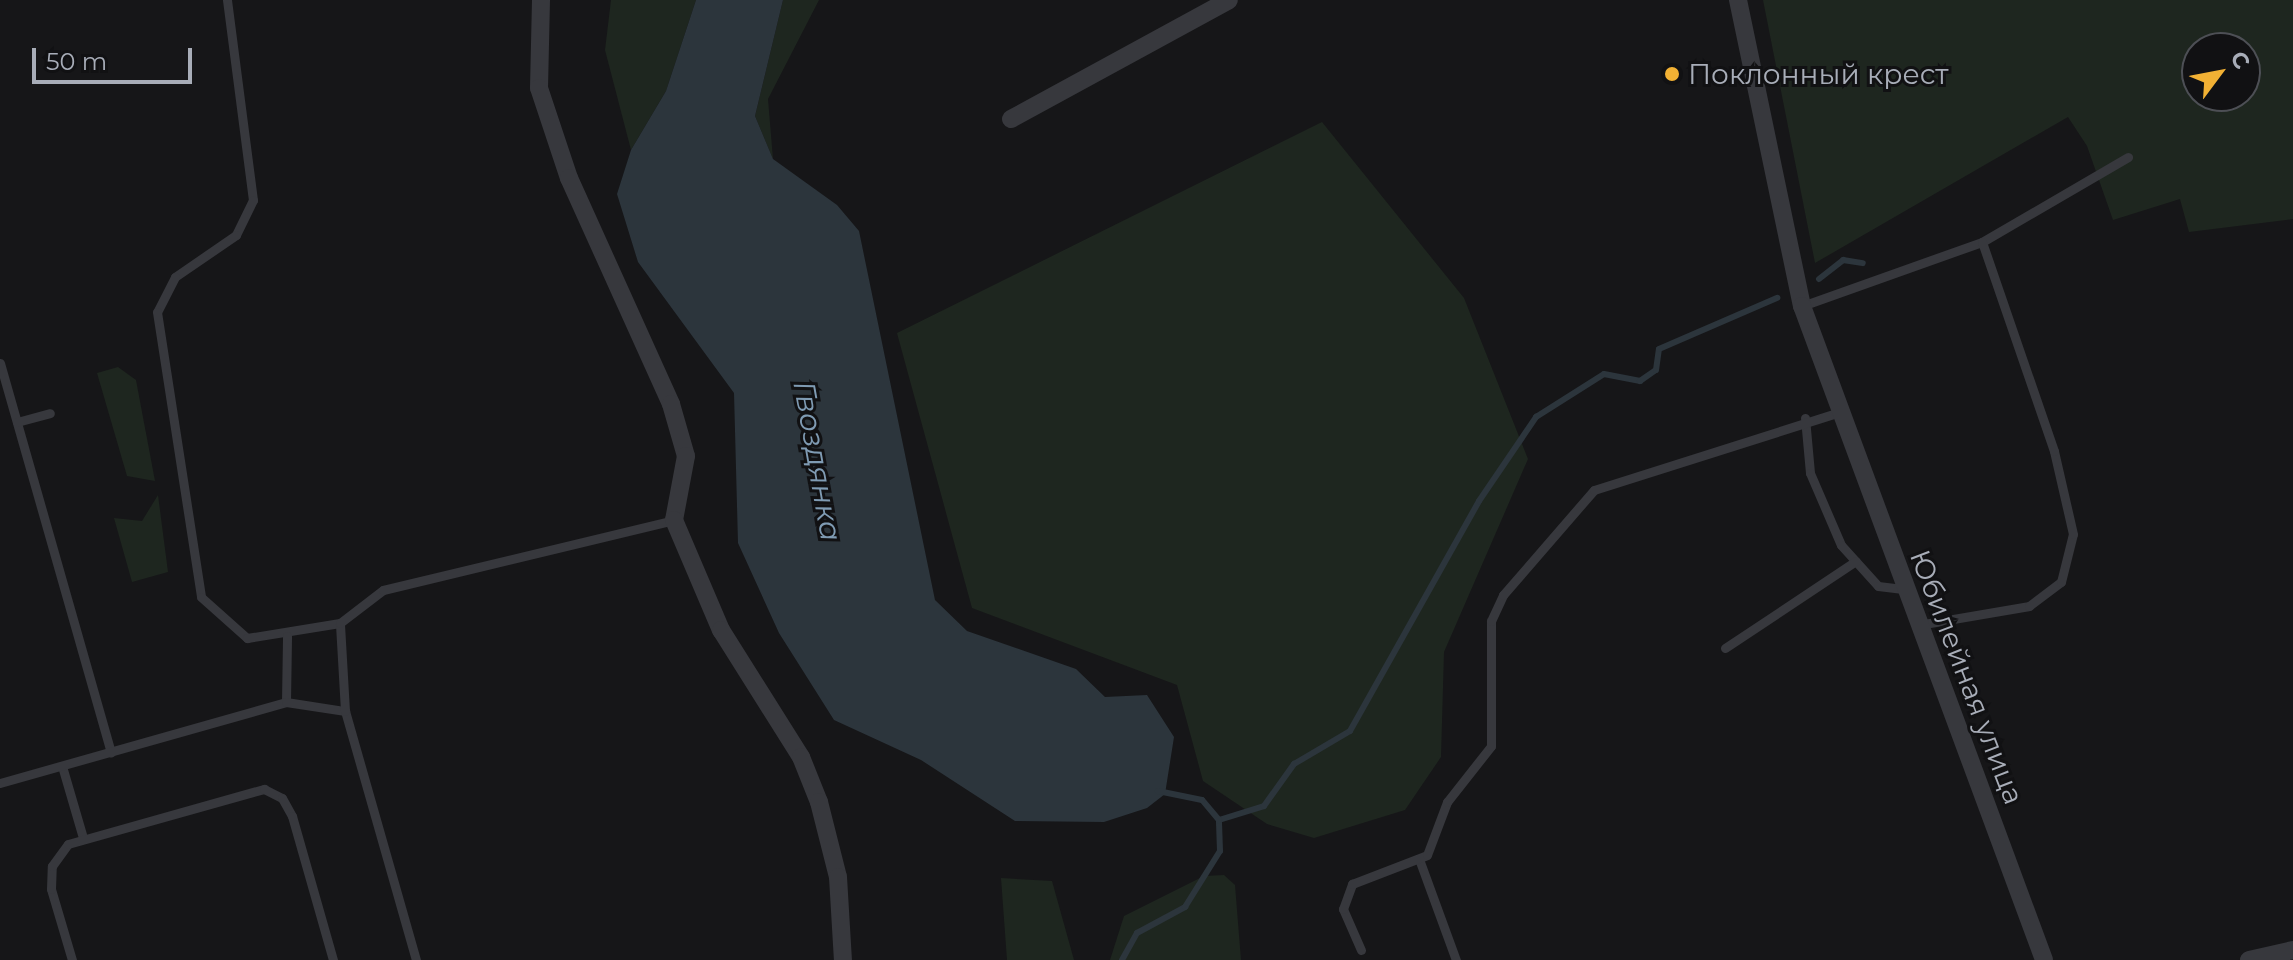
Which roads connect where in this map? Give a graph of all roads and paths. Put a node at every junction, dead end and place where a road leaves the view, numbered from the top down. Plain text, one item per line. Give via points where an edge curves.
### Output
1 (227, 0) edge
2 (541, 0) edge
3 (1229, 0) edge
4 (1738, 0) edge
5 (1011, 119) dead end
6 (2128, 157) dead end
7 (1982, 242) junction
8 (1802, 306) junction
9 (0, 363) edge
10 (1835, 408) junction
11 (50, 413) dead end
12 (1805, 418) junction
13 (17, 422) junction
14 (674, 520) junction
15 (1856, 561) junction
16 (1903, 589) junction
17 (340, 623) junction
18 (1917, 625) junction
19 (287, 636) junction
20 (1725, 648) dead end
21 (286, 702) junction
22 (345, 711) junction
23 (111, 752) junction
24 (62, 766) junction
25 (0, 783) edge
26 (83, 838) junction
27 (1419, 859) junction
28 (1361, 950) dead end
29 (2293, 950) edge
30 (72, 960) edge
31 (333, 960) edge
32 (416, 960) edge
33 (843, 960) edge
34 (1456, 960) edge
35 (2044, 960) edge
36 (2249, 960) edge

1 - 19 lane via 253,200 236,235 167,288 157,336 201,597 247,638
2 - 14 street via 539,88 569,178 671,404 686,456
3 - 5 street
4 - 8 street, Юбилейная улица
6 - 7 lane
7 - 8 lane
7 - 18 lane via 2054,451 2073,534 2061,582 2029,606
8 - 10 street, Юбилейная улица
9 - 13 lane
10 - 12 lane
10 - 16 street, Юбилейная улица
11 - 13 lane
12 - 15 lane via 1810,473
12 - 27 lane via 1594,490 1503,595 1487,656 1491,746 1447,802 1427,855
13 - 23 lane
14 - 17 lane via 383,590
14 - 33 street via 721,630 801,757 819,802 838,877
15 - 16 lane via 1878,586
15 - 20 lane
16 - 18 street, Юбилейная улица
17 - 19 lane
17 - 22 lane
18 - 35 street, Юбилейная улица
19 - 21 lane
21 - 22 lane
21 - 23 lane
22 - 32 lane
23 - 24 lane
24 - 25 lane
24 - 26 lane
26 - 30 lane via 52,866
26 - 31 lane via 253,789 274,792 292,816
27 - 28 lane via 1352,884 1343,909
27 - 34 lane
29 - 36 street

